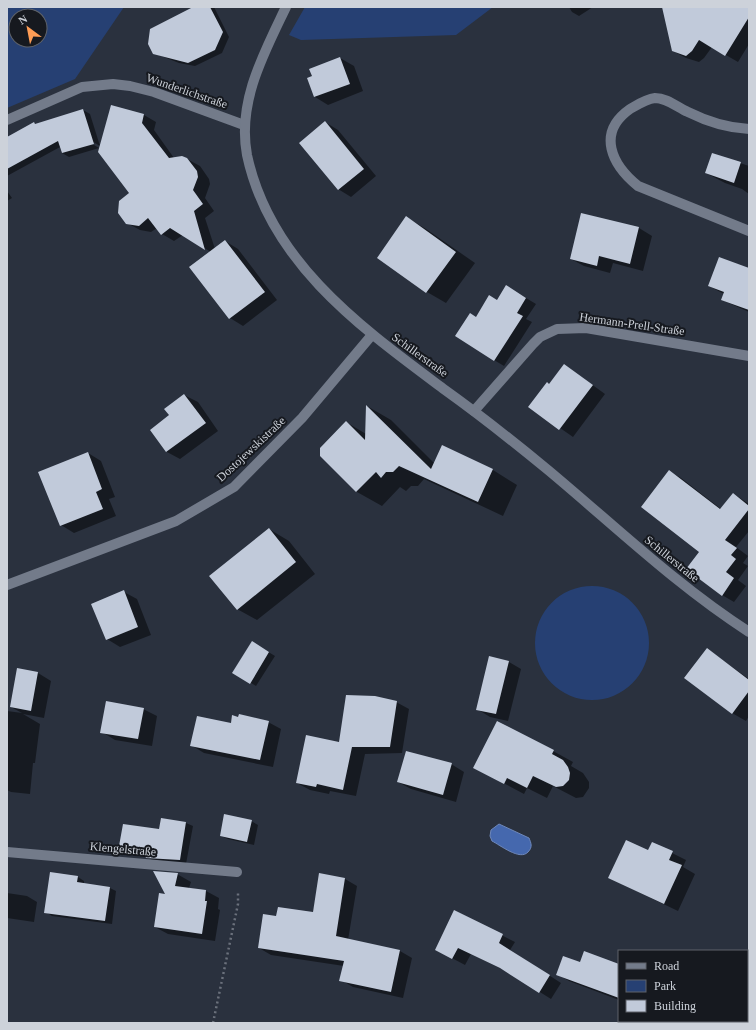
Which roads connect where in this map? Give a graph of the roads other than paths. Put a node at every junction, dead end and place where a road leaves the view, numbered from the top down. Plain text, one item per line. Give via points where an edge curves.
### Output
1 (286, 7) edge
2 (7, 120) edge
3 (244, 125) junction
4 (749, 129) edge
5 (749, 231) edge
6 (371, 336) junction
7 (749, 356) edge
8 (474, 411) junction
9 (7, 585) edge
10 (749, 632) edge
11 (7, 852) edge
12 (237, 872) road end

1 - 3 street, Schillerstraße via 251,87
2 - 3 street, Wunderlichstraße via 82,87 113,84 154,92
3 - 6 street, Schillerstraße via 253,177 277,232 296,259 338,305
4 - 5 street via 730,128 714,123 668,101 654,98 621,115 611,136 612,151 617,165 625,176 638,186
6 - 8 street, Schillerstraße
6 - 9 street, Dostojewskistraße via 302,418 234,487 176,521
7 - 8 street, Hermann-Prell-Straße via 586,328 557,329 540,337
8 - 10 street, Schillerstraße via 548,469 682,584 719,613
11 - 12 street, Klengelstraße

